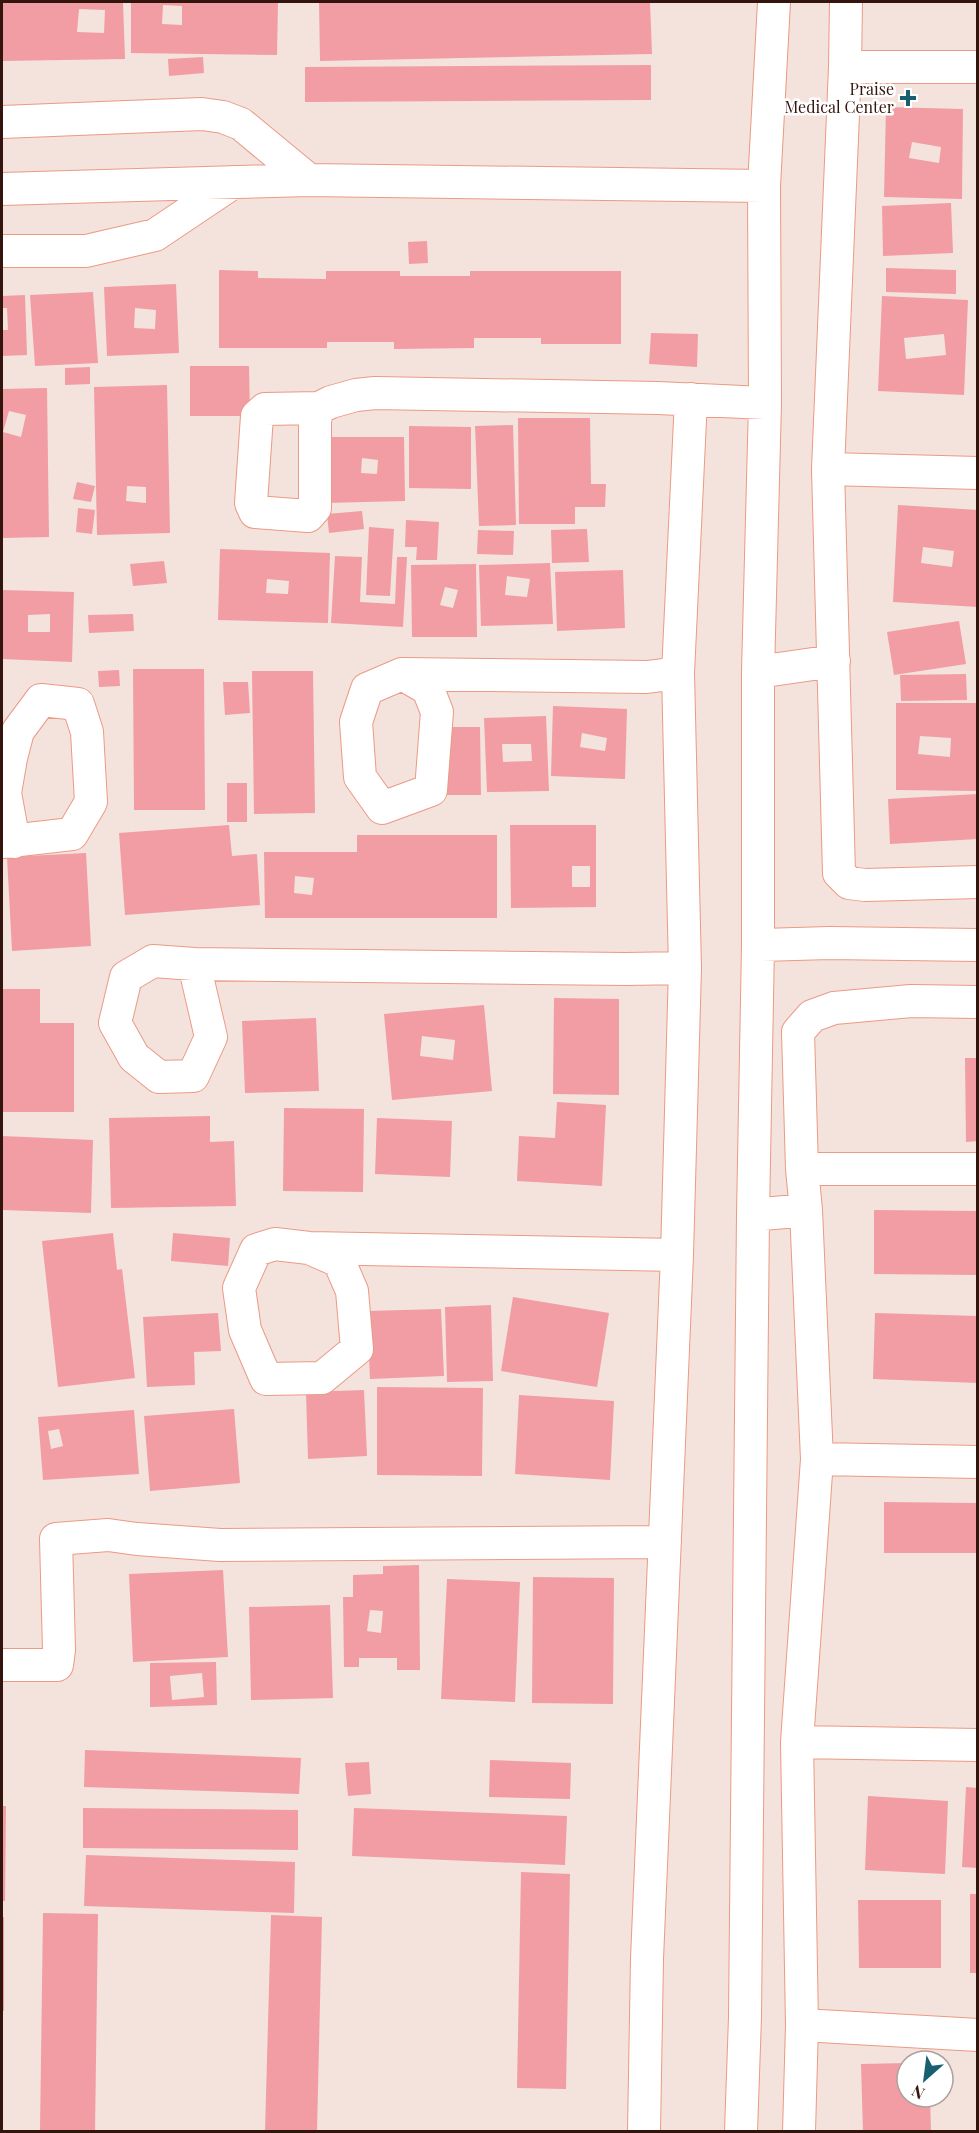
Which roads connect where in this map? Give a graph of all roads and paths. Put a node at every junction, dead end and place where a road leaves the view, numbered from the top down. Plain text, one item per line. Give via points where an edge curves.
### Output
1 (774, 2) edge
2 (846, 2) edge
3 (845, 67) junction
4 (978, 67) edge
5 (2, 122) edge
6 (309, 180) junction
7 (234, 182) junction
8 (764, 186) junction
9 (2, 189) edge
10 (2, 251) edge
11 (691, 399) junction
12 (765, 403) junction
13 (319, 408) dead end
14 (828, 469) junction
15 (978, 473) edge
16 (834, 661) junction
17 (758, 672) junction
18 (678, 673) junction
19 (402, 674) dead end
20 (978, 882) edge
21 (758, 945) junction
22 (978, 945) edge
23 (194, 964) dead end
24 (685, 968) junction
25 (978, 1002) edge
26 (802, 1169) junction
27 (978, 1169) edge
28 (806, 1210) junction
29 (753, 1215) junction
30 (309, 1248) junction
31 (677, 1256) junction
32 (817, 1459) junction
33 (978, 1462) edge
34 (665, 1542) junction
35 (2, 1665) edge
36 (797, 1742) junction
37 (978, 1745) edge
38 (802, 2025) junction
39 (978, 2035) edge
40 (644, 2132) edge
41 (741, 2132) edge
42 (800, 2132) edge

1 - 8 street
2 - 3 street
3 - 4 street
3 - 14 street
5 - 6 street via 202,114 223,117 241,124
6 - 7 street
6 - 8 street
7 - 9 street
7 - 10 street via 155,235 86,251
8 - 12 street
11 - 12 street
11 - 13 street via 375,393
11 - 18 street
12 - 17 street
14 - 15 street
14 - 16 street
16 - 17 street
16 - 20 street via 838,873 849,883 865,885
17 - 21 street
18 - 19 street via 647,677
18 - 24 street
21 - 22 street
21 - 29 street
23 - 24 street
24 - 31 street
25 - 26 street via 911,1001 834,1008 812,1016 798,1032
26 - 27 street
26 - 28 street
28 - 29 street
28 - 32 street
29 - 41 street
30 - 30 street via 275,1244 256,1250 239,1288 245,1330 266,1379 322,1378 357,1349 352,1291 339,1262
30 - 31 street
31 - 34 street
32 - 33 street
32 - 36 street
34 - 35 street via 220,1545 108,1535 56,1539 57,1665
34 - 40 street via 647,1959
36 - 37 street
36 - 38 street
38 - 39 street
38 - 42 street

